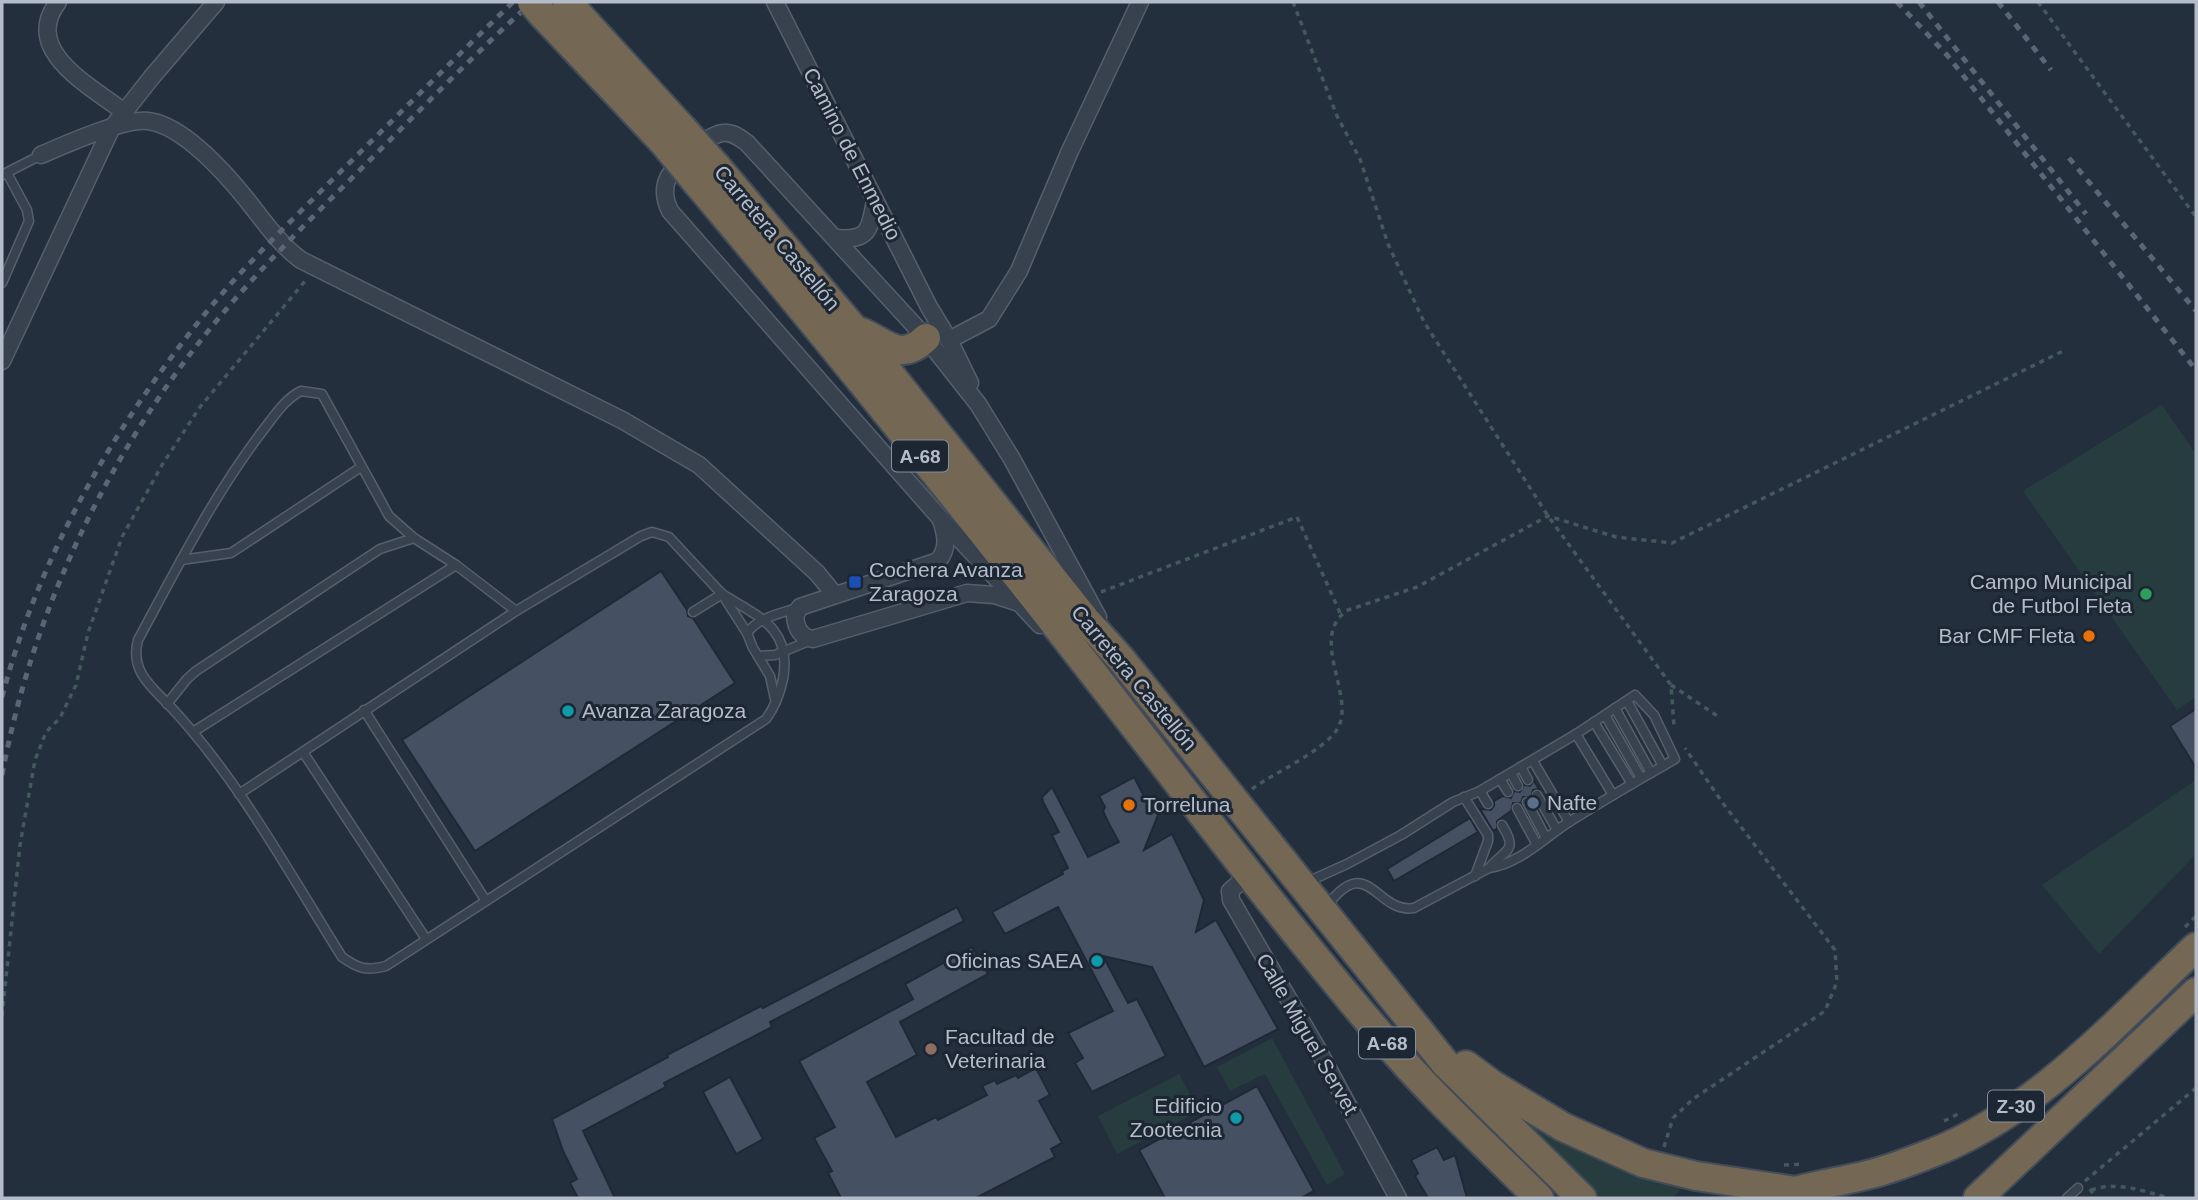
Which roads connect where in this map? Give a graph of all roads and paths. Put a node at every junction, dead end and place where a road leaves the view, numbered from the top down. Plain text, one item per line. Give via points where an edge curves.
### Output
1 (58, 2) edge
2 (216, 2) edge
3 (775, 2) edge
4 (1140, 2) edge
5 (1293, 2) edge
6 (2038, 2) edge
7 (547, 6) edge
8 (124, 112) junction
9 (111, 129) junction
10 (41, 155) joint
11 (4, 174) edge
12 (708, 175) junction
13 (875, 200) junction
14 (2196, 217) edge
15 (835, 238) junction
16 (317, 268) junction
17 (2, 283) edge
18 (854, 329) junction
19 (938, 339) junction
20 (2063, 351) dead end
21 (2, 361) edge
22 (978, 404) junction
23 (361, 467) junction
24 (1548, 516) junction
25 (940, 518) junction
26 (414, 538) junction
27 (181, 560) junction
28 (456, 565) junction
29 (722, 594) junction
30 (835, 595) junction
31 (1087, 598) junction
32 (1021, 605) junction
33 (800, 607) junction
34 (516, 611) junction
35 (693, 612) dead end
36 (1341, 615) junction
37 (762, 619) junction
38 (747, 633) junction
39 (813, 639) junction
40 (784, 651) junction
41 (759, 656) junction
42 (1121, 659) junction
43 (1671, 685) junction
44 (1627, 701) junction
45 (776, 702) junction
46 (167, 704) junction
47 (1615, 708) junction
48 (364, 710) junction
49 (1605, 715) junction
50 (1719, 717) dead end
51 (1594, 722) junction
52 (1138, 731) junction
53 (193, 732) junction
54 (1576, 734) junction
55 (1675, 734) dead end
56 (1683, 745) dead end
57 (303, 752) junction
58 (1532, 761) junction
59 (1663, 766) junction
60 (1521, 767) junction
61 (1511, 773) junction
62 (1651, 773) junction
63 (1641, 778) junction
64 (1500, 779) junction
65 (1528, 780) dead end
66 (1632, 784) junction
67 (1518, 786) dead end
68 (1480, 791) junction
69 (1508, 792) dead end
70 (239, 794) junction
71 (1537, 795) dead end
72 (1613, 795) junction
73 (1464, 797) junction
74 (1234, 801) junction
75 (1527, 802) dead end
76 (1488, 804) dead end
77 (1517, 808) dead end
78 (1569, 822) junction
79 (1502, 825) dead end
80 (1557, 831) junction
81 (1546, 838) junction
82 (1537, 845) junction
83 (1489, 868) junction
84 (1249, 874) junction
85 (1475, 876) junction
86 (1301, 885) junction
87 (486, 901) junction
88 (1323, 912) junction
89 (2196, 916) edge
90 (426, 939) junction
91 (2186, 941) edge
92 (2196, 992) edge
93 (2, 1016) edge
94 (1420, 1029) junction
95 (2196, 1088) edge
96 (1969, 1109) dead end
97 (1934, 1126) dead end
98 (1812, 1164) dead end
99 (1779, 1166) dead end
100 (1658, 1168) junction
101 (2078, 1188) joint
102 (2091, 1190) dead end
103 (1783, 1195) edge
104 (1398, 1198) edge
105 (1539, 1198) edge
106 (1582, 1198) edge
107 (1841, 1198) edge
108 (1978, 1198) edge
109 (2067, 1198) edge
110 (2169, 1198) edge

1 - 8 street via 46,29 50,46 61,63
2 - 8 street
3 - 13 street, Camino de Enmedio
4 - 19 street via 1019,271 989,319
5 - 24 path via 1337,116 1360,159 1388,244 1424,322
6 - 14 path
7 - 12 highway, Carretera Castellón / A-68, bridge
8 - 9 street
9 - 10 street
9 - 16 street via 148,121 192,144 229,178 295,256
9 - 21 street
10 - 11 lane
11 - 17 lane via 29,220
12 - 18 highway, Carretera Castellón / A-68
12 - 52 highway, Carretera Castellón / A-68 via 853,371
13 - 15 street via 871,225 863,236
13 - 19 street, Camino de Enmedio via 929,307
15 - 19 street, Carretera Castellón
15 - 25 street, Carretera Castellón via 747,143 730,133 708,139 667,177 664,199 670,211
16 - 30 street via 622,420 699,465
16 - 93 path via 200,407 122,537 88,633 76,685 60,718 46,732 35,760 20,845
18 - 19 highway via 902,351
18 - 42 highway, Carretera Castellón / A-68
19 - 22 street, Camino de Enmedio
19 - 22 street, Camino de Enmedio
20 - 24 path via 1672,542 1616,537
22 - 31 street, Camino de Enmedio
23 - 26 lane via 389,516
23 - 27 lane via 231,553
23 - 27 lane via 322,394 293,394 209,509
24 - 36 path via 1417,587
24 - 43 path
25 - 30 street via 946,543 937,561
25 - 32 street, Carretera Castellón
26 - 28 lane
26 - 46 lane via 380,549 196,671
27 - 46 lane via 135,648 140,672
28 - 34 lane
28 - 53 lane
29 - 34 lane via 669,537 652,532
29 - 35 lane
29 - 37 lane
29 - 38 lane
30 - 33 street
31 - 36 path via 1297,517
31 - 42 street, Camino de Enmedio
32 - 39 street via 995,595 967,593
32 - 52 street, Carretera Castellón
33 - 37 lane
33 - 39 street via 796,623 804,636
34 - 48 lane
36 - 74 path via 1331,643 1342,709 1337,730 1321,746
37 - 38 lane
37 - 40 lane via 778,635
38 - 41 lane
39 - 40 lane
40 - 41 lane
40 - 45 lane
41 - 45 lane
42 - 74 highway, Carretera Castellón / A-68
43 - 50 path
43 - 55 path
44 - 47 lane
44 - 59 lane
44 - 59 lane via 1635,695 1654,715 1675,759
45 - 87 lane via 760,725
46 - 53 lane
47 - 49 lane
47 - 62 lane
48 - 57 lane
48 - 87 lane
49 - 51 lane
49 - 63 lane
51 - 54 lane
51 - 66 lane
52 - 84 highway, Carretera Castellón / A-68
53 - 70 lane
54 - 58 lane
54 - 72 lane
56 - 100 path via 1835,950 1837,982 1825,1011 1673,1118
57 - 70 lane
57 - 90 lane
58 - 60 lane
58 - 78 lane
59 - 62 lane
60 - 61 lane
60 - 65 lane
61 - 64 lane
61 - 67 lane
62 - 63 lane
63 - 66 lane
64 - 68 lane
64 - 69 lane
66 - 72 lane
68 - 73 lane
68 - 76 lane
70 - 90 lane via 342,957 357,967 374,969
71 - 80 lane
72 - 78 lane
73 - 85 lane via 1488,835
73 - 86 lane
74 - 86 highway, Carretera Castellón / A-68
75 - 81 lane
77 - 82 lane
78 - 80 lane
79 - 83 lane via 1511,845
80 - 81 lane
81 - 82 lane
82 - 83 lane via 1502,867
83 - 85 lane
84 - 104 street, Calle Miguel Servet via 1229,894
84 - 105 highway, Carretera Castellón / A-68 via 1384,1039
85 - 88 lane via 1407,909 1371,888 1350,884
86 - 88 highway, Carretera Castellón / A-68
87 - 90 lane
88 - 94 highway, Carretera Castellón / A-68
89 - 91 path
91 - 103 highway, Z-30 via 2072,1064 1994,1121 1936,1152 1882,1171
92 - 108 highway, Z-30
94 - 100 highway via 1532,1110
94 - 106 highway, Carretera Castellón / A-68 via 1452,1070
95 - 101 path
96 - 97 path
98 - 99 path
100 - 103 highway
101 - 109 lane
102 - 110 path via 2134,1187
103 - 107 highway via 1814,1192

